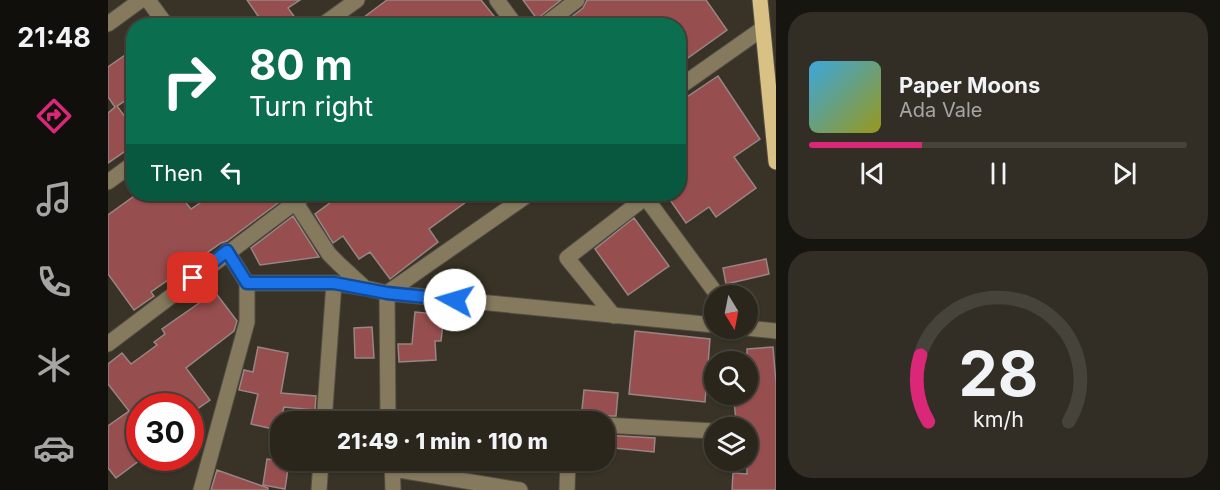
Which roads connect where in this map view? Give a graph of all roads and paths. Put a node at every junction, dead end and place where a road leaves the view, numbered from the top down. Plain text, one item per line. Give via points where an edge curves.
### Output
1 (141, 0) edge
2 (147, 0) edge
3 (357, 0) edge
4 (497, 0) edge
5 (578, 0) edge
6 (760, 0) edge
7 (161, 18) edge
8 (332, 18) edge
9 (510, 18) edge
10 (554, 18) edge
11 (108, 24) edge
12 (762, 28) junction
13 (686, 82) edge
14 (772, 87) edge
15 (776, 162) edge
16 (126, 169) edge
17 (108, 182) edge
18 (291, 201) edge
19 (300, 201) edge
20 (519, 201) edge
21 (637, 201) edge
22 (648, 201) edge
23 (227, 251) junction
24 (247, 283) junction
25 (334, 283) junction
26 (710, 285) edge
27 (365, 288) junction
28 (387, 293) junction
29 (614, 316) junction
30 (704, 324) edge
31 (758, 329) edge
32 (776, 331) edge
33 (108, 344) edge
34 (325, 411) edge
35 (388, 411) edge
36 (615, 426) edge
37 (704, 430) edge
38 (320, 471) edge
39 (392, 471) edge
40 (423, 471) edge
41 (568, 471) edge
42 (201, 490) edge
43 (319, 490) edge
44 (393, 490) edge
45 (520, 490) edge
46 (567, 490) edge

1 - 11 street
2 - 7 street
3 - 8 street
4 - 9 street
5 - 10 street
6 - 12 main road
12 - 13 street
12 - 14 main road
14 - 15 main road
16 - 17 street
18 - 23 street
19 - 27 street via 329,254
20 - 28 street
21 - 29 street via 567,258
22 - 26 street
23 - 24 street
23 - 33 street
24 - 25 street
24 - 42 street via 247,322
25 - 27 street
25 - 34 street
27 - 28 street
28 - 29 street
28 - 35 street
29 - 30 street
31 - 32 street
36 - 37 street
38 - 43 street
39 - 44 street
40 - 45 street
41 - 46 street

